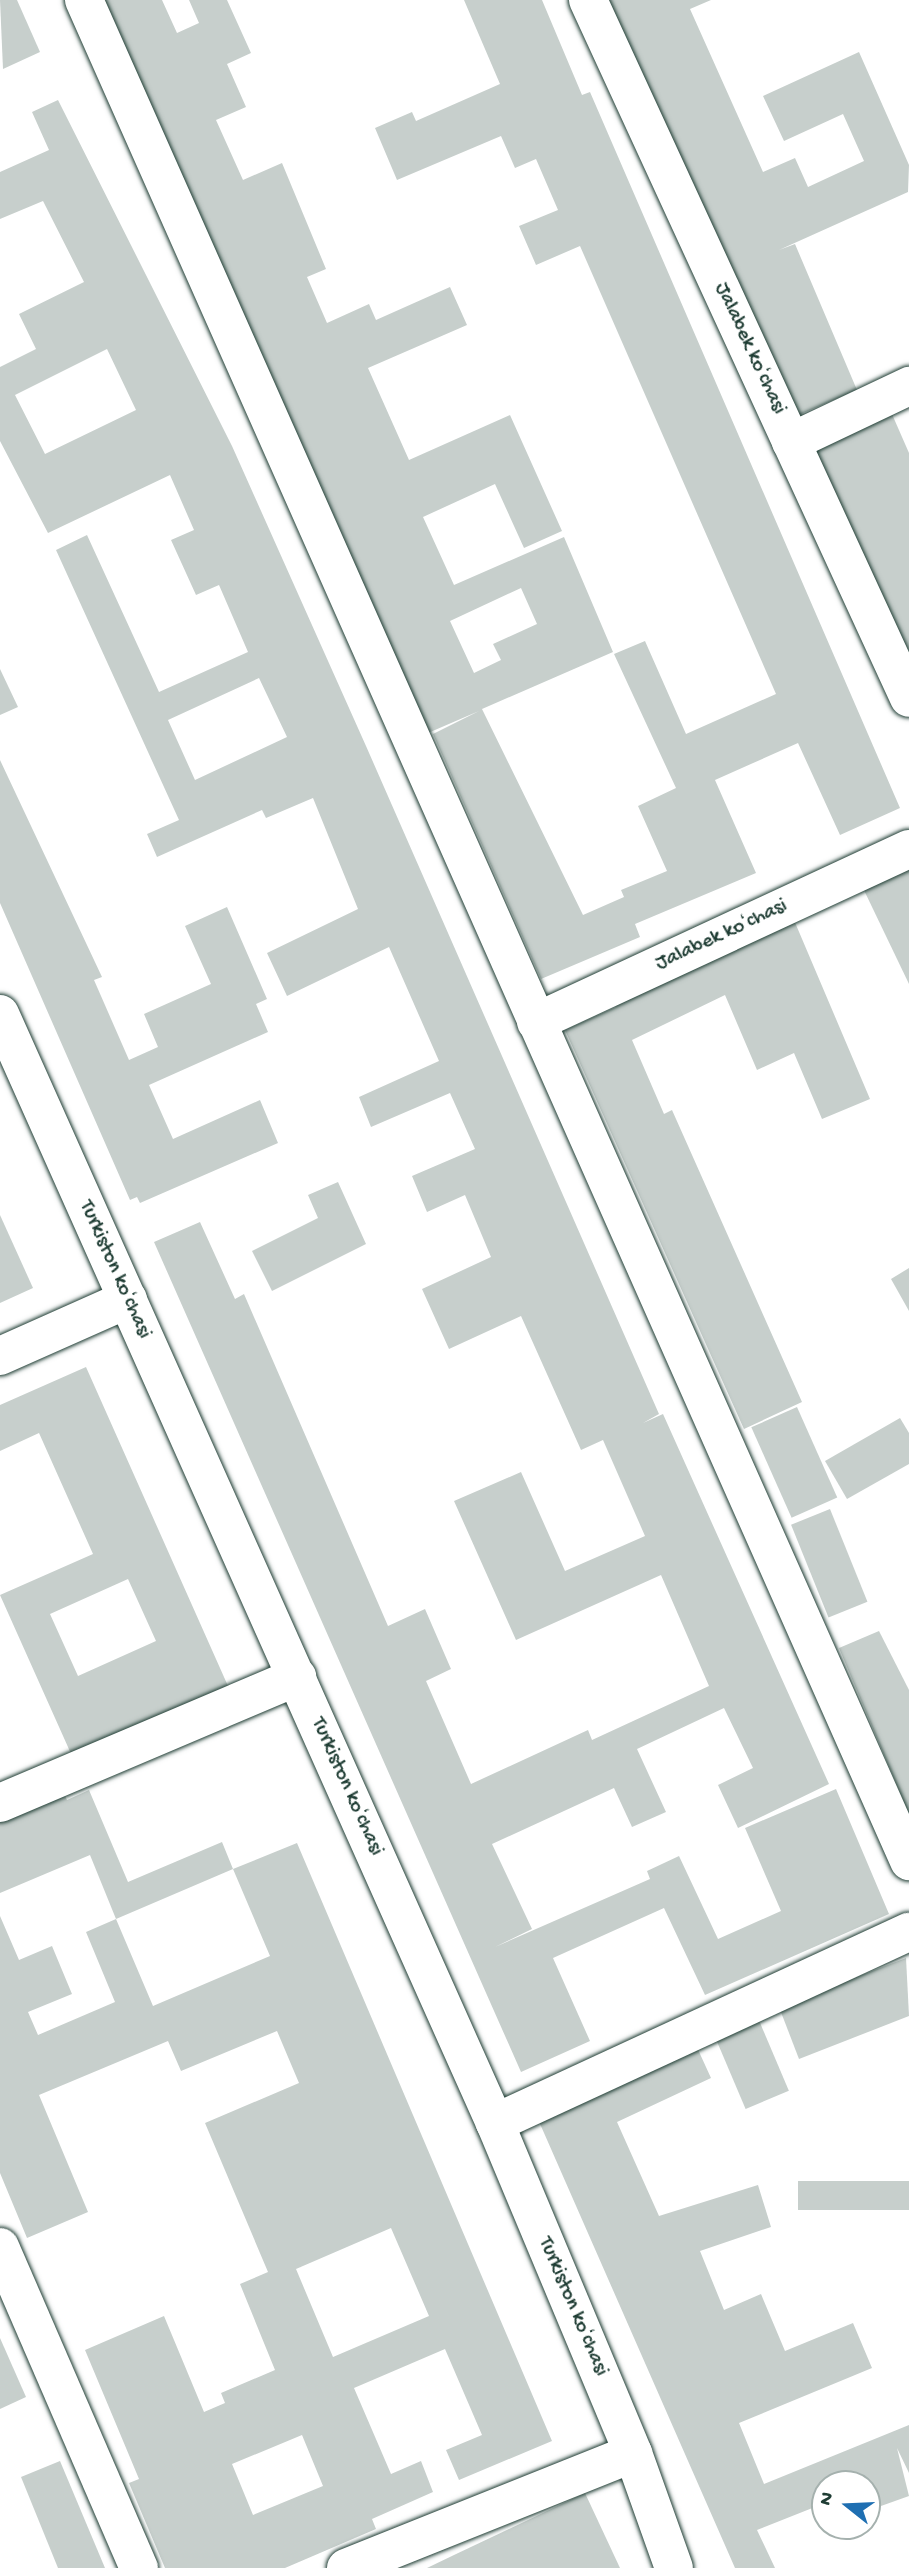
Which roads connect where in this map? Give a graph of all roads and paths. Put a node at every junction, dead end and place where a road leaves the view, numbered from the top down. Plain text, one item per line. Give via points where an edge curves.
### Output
1 (84, 0) edge
2 (588, 0) edge
3 (909, 386) edge
4 (791, 442) junction
5 (909, 698) edge
6 (909, 849) edge
7 (0, 1014) edge
8 (536, 1022) junction
9 (128, 1299) junction
10 (0, 1356) edge
11 (297, 1677) junction
12 (0, 1803) edge
13 (909, 1861) edge
14 (909, 1932) edge
15 (495, 2123) junction
16 (0, 2247) edge
17 (633, 2453) junction
18 (139, 2568) edge
19 (346, 2568) edge
20 (674, 2568) edge

1 - 8 street
2 - 4 street, Jalabek koʻchasi
3 - 4 street
4 - 5 street, Jalabek koʻchasi
6 - 8 street, Jalabek koʻchasi
7 - 9 street, Turkiston koʻchasi
8 - 13 street
9 - 10 street
9 - 11 street, Turkiston koʻchasi
11 - 12 street
11 - 15 street, Turkiston koʻchasi
14 - 15 street
15 - 17 street, Turkiston koʻchasi
16 - 18 street
17 - 19 street
17 - 20 street, Turkiston koʻchasi

